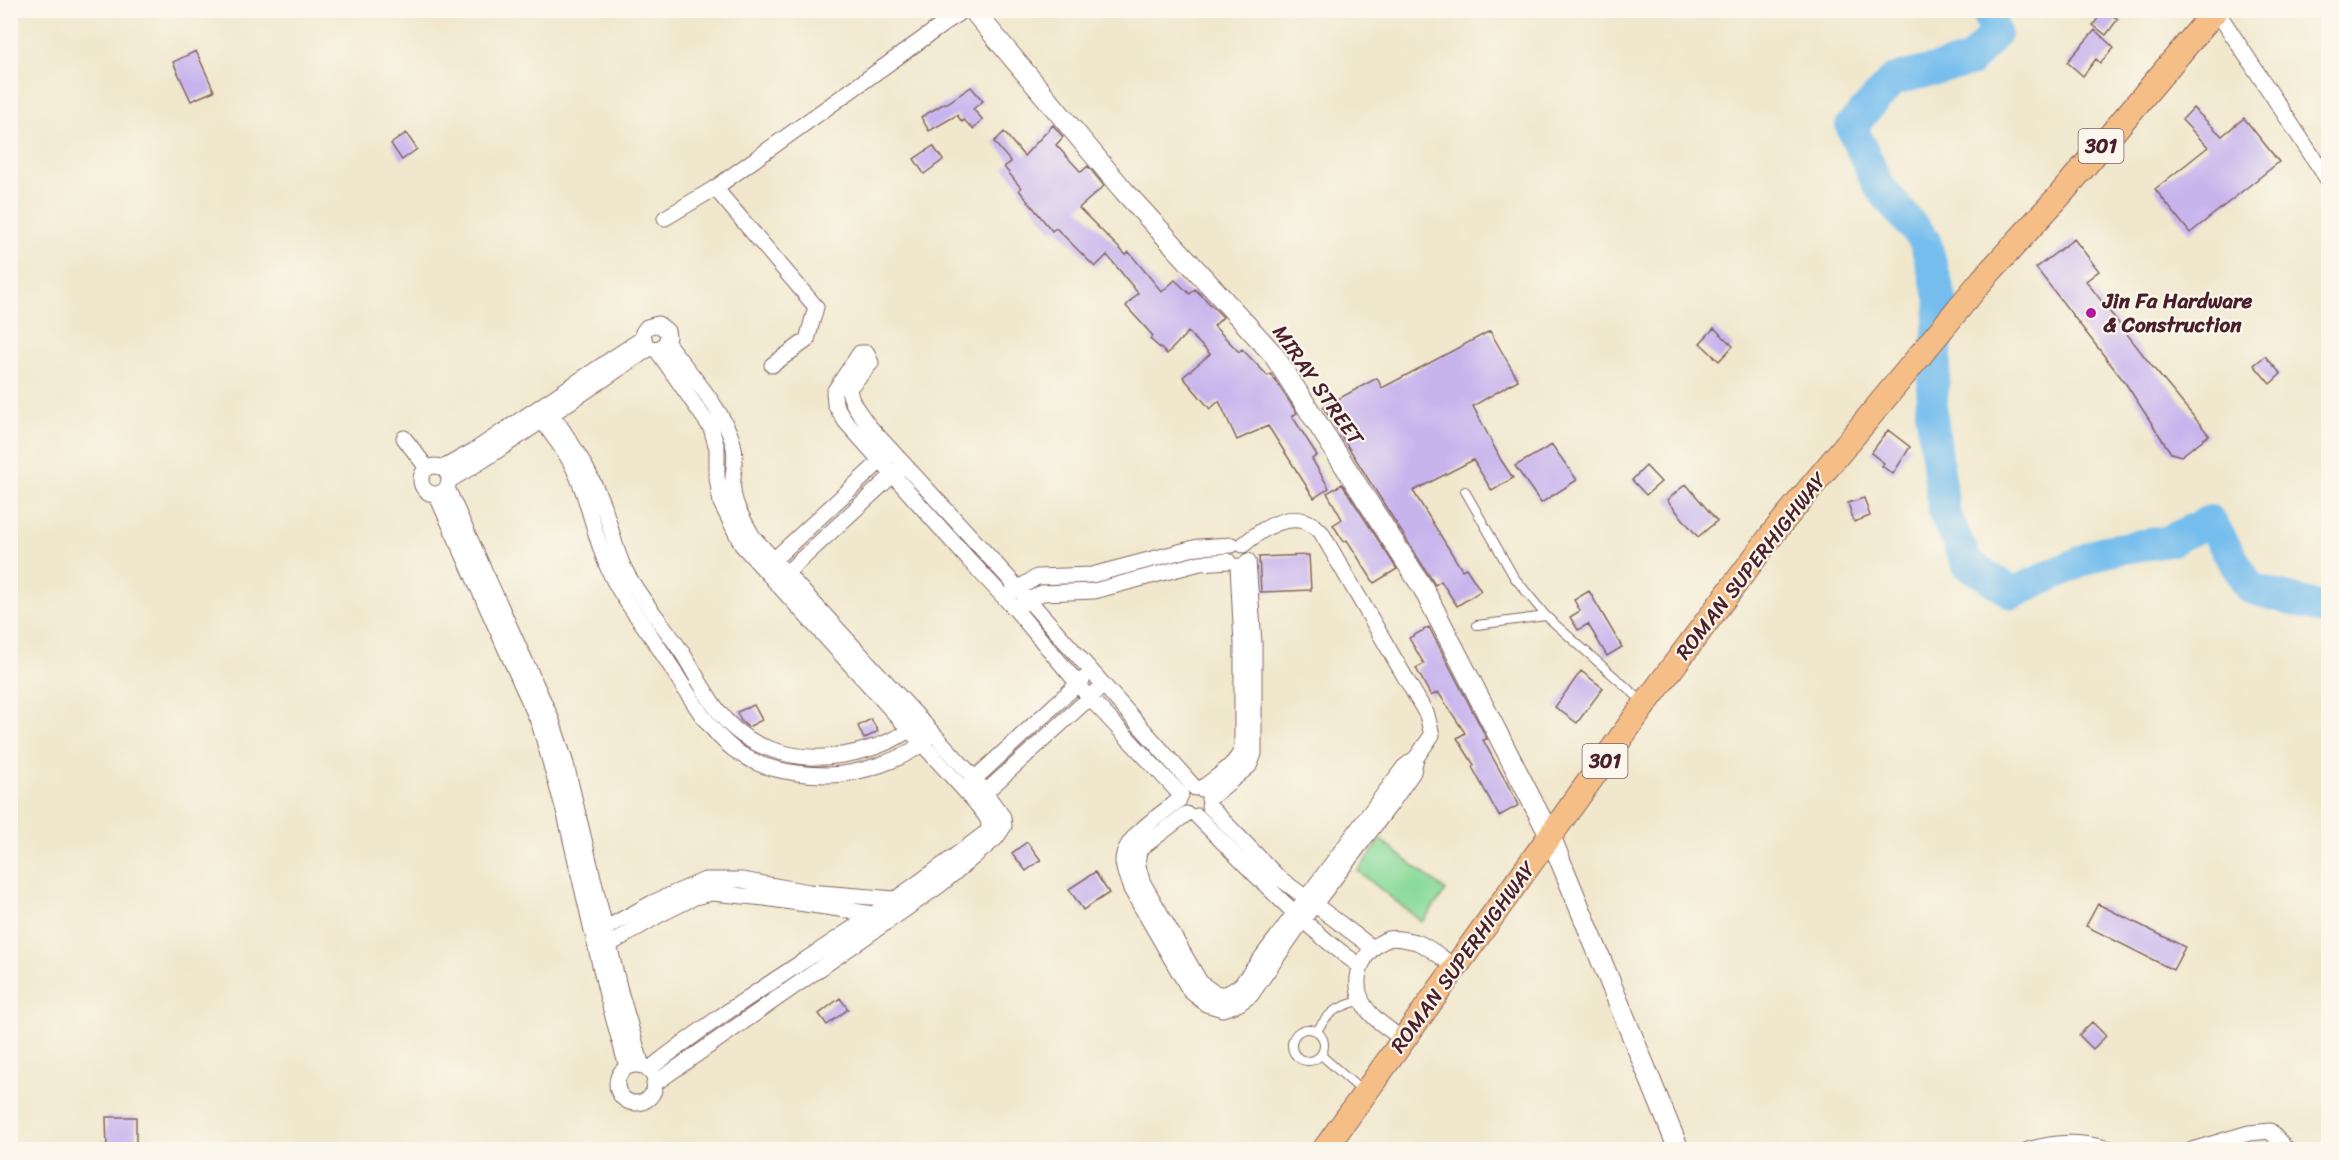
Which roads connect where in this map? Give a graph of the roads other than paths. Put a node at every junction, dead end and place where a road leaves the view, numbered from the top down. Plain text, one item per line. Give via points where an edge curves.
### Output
1 (963, 10) edge
2 (973, 10) edge
3 (2216, 10) edge
4 (2328, 180) edge
5 (716, 188) junction
6 (665, 218) dead end
7 (772, 364) dead end
8 (588, 383) junction
9 (546, 417) junction
10 (404, 438) dead end
11 (891, 451) junction
12 (880, 462) junction
13 (904, 464) junction
14 (427, 468) junction
15 (892, 475) junction
16 (444, 483) junction
17 (852, 487) junction
18 (1465, 491) dead end
19 (864, 501) junction
20 (807, 529) junction
21 (819, 543) junction
22 (1238, 545) junction
23 (981, 548) junction
24 (969, 560) junction
25 (1238, 563) junction
26 (769, 564) junction
27 (1076, 575) junction
28 (781, 578) junction
29 (1017, 587) junction
30 (1077, 591) junction
31 (1004, 598) junction
32 (1028, 599) junction
33 (1016, 610) junction
34 (1546, 616) junction
35 (1477, 625) dead end
36 (658, 631) junction
37 (1092, 670) junction
38 (1077, 684) junction
39 (1105, 684) junction
40 (880, 686) junction
41 (1089, 697) junction
42 (711, 703) junction
43 (1645, 704) junction
44 (698, 712) junction
45 (1045, 713) junction
46 (921, 719) junction
47 (1057, 726) junction
48 (909, 730) junction
49 (933, 732) junction
50 (754, 744) junction
51 (921, 745) junction
52 (1008, 747) junction
53 (746, 758) junction
54 (1019, 760) junction
55 (789, 763) junction
56 (969, 784) junction
57 (980, 797) junction
58 (1194, 801) junction
59 (1551, 838) junction
60 (935, 879) junction
61 (693, 891) junction
62 (808, 898) junction
63 (895, 899) junction
64 (1310, 901) junction
65 (881, 914) junction
66 (1298, 917) junction
67 (1349, 930) junction
68 (599, 932) junction
69 (1335, 948) junction
70 (1373, 948) junction
71 (603, 949) junction
72 (1360, 966) junction
73 (1455, 967) junction
74 (744, 1000) junction
75 (1362, 1000) junction
76 (753, 1016) junction
77 (1317, 1030) junction
78 (1402, 1039) junction
79 (1321, 1055) junction
80 (639, 1068) junction
81 (654, 1084) junction
82 (1364, 1093) junction
83 (1324, 1149) edge
84 (1679, 1149) edge
85 (2028, 1149) edge
86 (2115, 1149) edge
87 (2192, 1149) edge
88 (2287, 1149) edge

1 - 5 street
2 - 59 street, MIRAY STREET via 1124,191 1273,354 1423,588
3 - 4 street
3 - 43 main road, ROMAN SUPERHIGHWAY / 301 via 1898,380 1774,532
5 - 6 street
5 - 7 street via 816,307 807,340
8 - 9 street
8 - 16 street via 475,450
8 - 26 street via 654,345 687,380 717,425 717,477
9 - 16 street
9 - 36 street via 575,458 597,540
10 - 14 street
11 - 12 street
11 - 12 street via 849,395 849,388 871,363 867,353 860,353 834,392 835,404
11 - 13 street
12 - 15 street
12 - 17 street
13 - 15 street
13 - 23 street
14 - 16 street via 432,465
14 - 16 street via 421,478 425,490
15 - 19 street
15 - 24 street
16 - 68 street via 457,524 545,721
17 - 19 street
17 - 20 street
18 - 34 lane via 1514,577
19 - 21 street
20 - 21 street
20 - 26 street
21 - 28 street
22 - 25 street via 1248,549
22 - 27 street via 1198,548 1112,571
22 - 64 street via 1287,520 1313,524 1427,715 1432,735 1416,758 1404,767 1387,801
23 - 24 street
23 - 29 street
24 - 31 street
25 - 30 street via 1200,563 1116,586
25 - 58 street via 1248,644 1245,761
26 - 28 street
27 - 29 street via 1037,577
27 - 30 street
28 - 40 street
29 - 31 street
29 - 32 street
30 - 32 street via 1042,593
31 - 33 street
32 - 33 street
32 - 37 street
33 - 38 street
34 - 35 lane
34 - 43 lane
36 - 42 street via 693,671
36 - 44 street
37 - 38 street
37 - 39 street
38 - 41 street
38 - 45 street
39 - 41 street
39 - 58 street
40 - 46 street
40 - 48 street
41 - 47 street
41 - 58 street
42 - 44 street
42 - 50 street via 737,734
43 - 59 main road, ROMAN SUPERHIGHWAY / 301
44 - 53 street via 712,730
45 - 47 street
45 - 52 street
46 - 48 street
46 - 49 street
47 - 54 street
48 - 51 street
48 - 55 street via 853,754
49 - 51 street
49 - 56 street
50 - 53 street
50 - 55 street
51 - 55 street via 858,771 818,774
51 - 56 street
52 - 54 street
52 - 56 street
53 - 55 street
54 - 57 street
56 - 57 street
57 - 60 street via 992,835
58 - 64 street
58 - 66 street
58 - 66 street via 1130,841 1124,852 1130,862 1131,889 1171,944 1190,991 1223,1009 1238,1004 1251,995 1262,967
59 - 73 main road, ROMAN SUPERHIGHWAY / 301
59 - 84 street, MIRAY STREET
60 - 63 street
60 - 65 street
61 - 62 street via 766,892
61 - 68 street
61 - 71 street
62 - 63 street
62 - 65 street
63 - 65 street
64 - 66 street
64 - 67 street
65 - 74 street
65 - 76 street
66 - 69 street
67 - 69 street
67 - 70 street
68 - 71 street
69 - 72 street
70 - 72 street
70 - 73 street via 1390,938 1418,943
71 - 80 street
72 - 75 street via 1358,985
73 - 78 main road, ROMAN SUPERHIGHWAY / 301
74 - 76 street
74 - 80 street
75 - 77 lane via 1336,1008 1325,1016
75 - 78 street via 1371,1016
76 - 81 street
77 - 79 lane via 1324,1042
77 - 79 lane via 1298,1032 1292,1049 1305,1061
78 - 82 main road, ROMAN SUPERHIGHWAY / 301
79 - 82 lane
80 - 81 street via 653,1076
80 - 81 street via 618,1078 619,1092 629,1102 643,1101
82 - 83 main road, ROMAN SUPERHIGHWAY / 301
85 - 86 street via 2066,1143
87 - 88 street via 2270,1131

